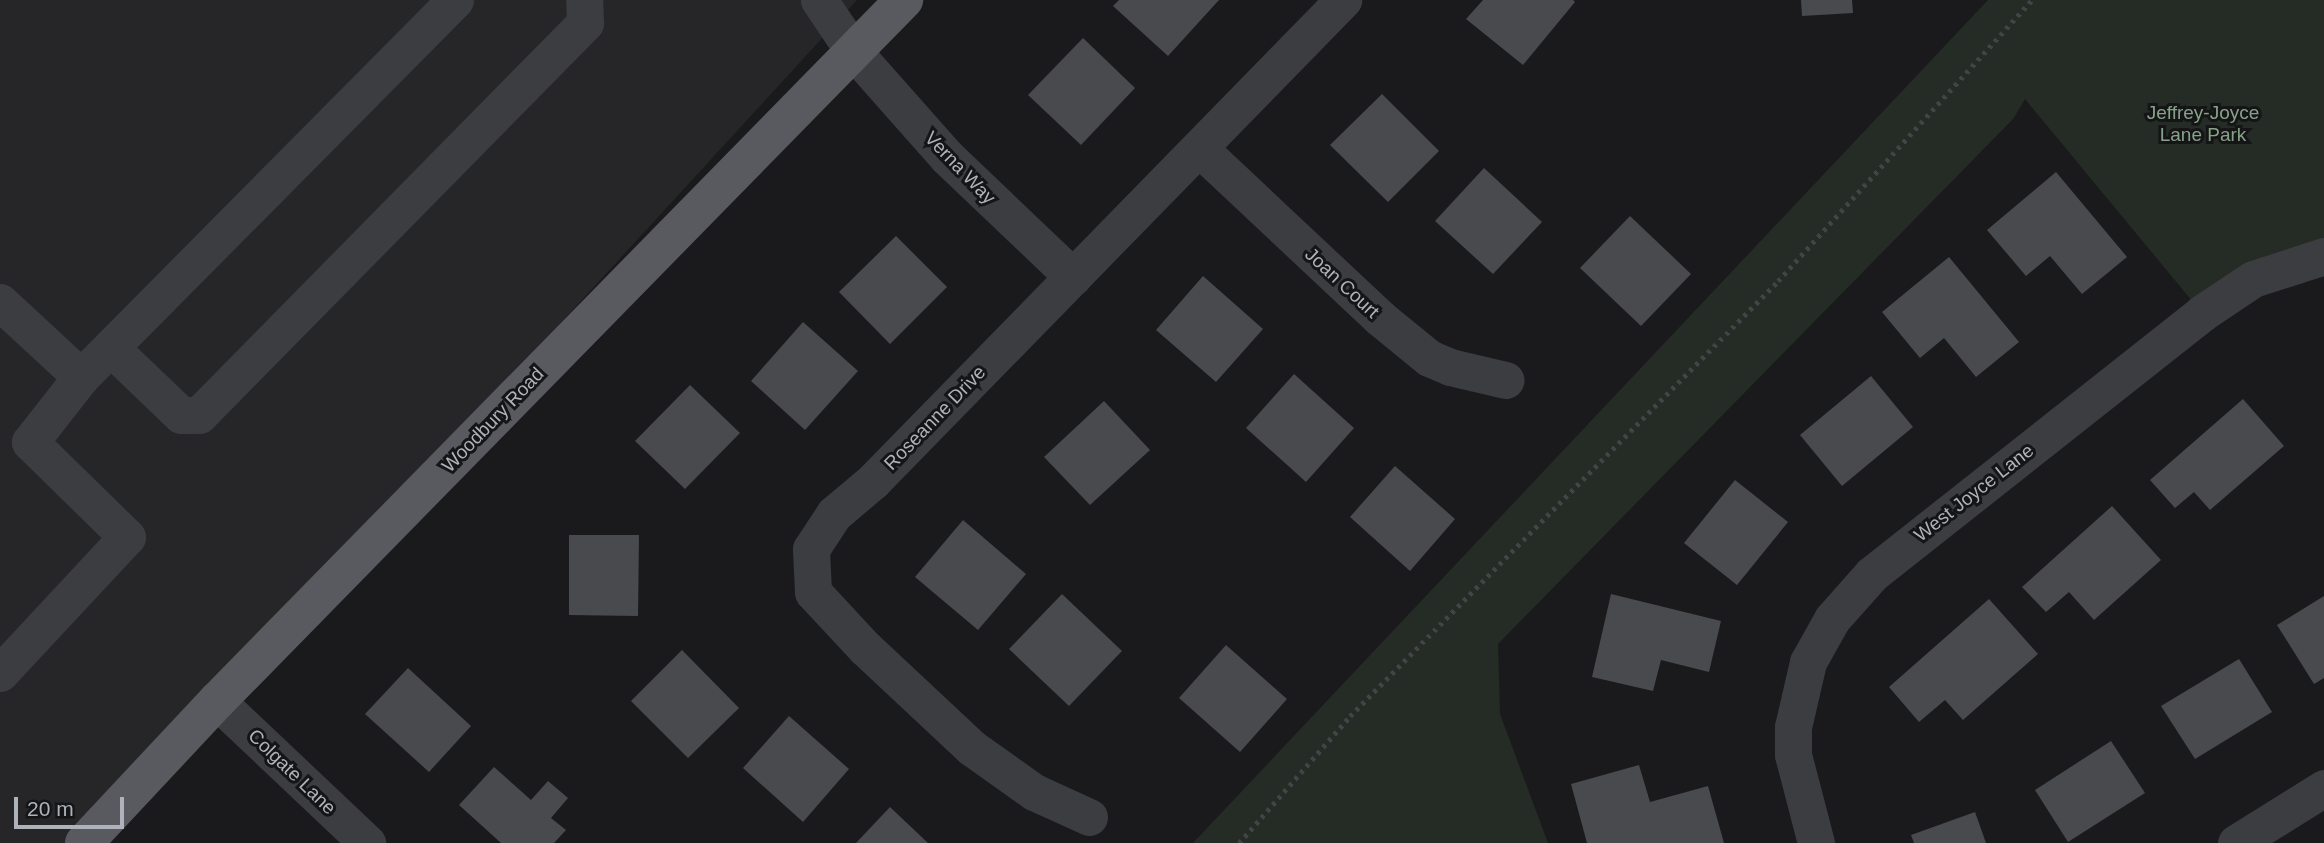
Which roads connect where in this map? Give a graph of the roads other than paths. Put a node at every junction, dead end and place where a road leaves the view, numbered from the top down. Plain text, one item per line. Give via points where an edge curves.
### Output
1 (455, 0) edge
2 (584, 0) edge
3 (819, 0) edge
4 (904, 0) edge
5 (1343, 0) edge
6 (854, 52) junction
7 (1200, 149) junction
8 (2324, 256) edge
9 (1073, 277) junction
10 (0, 302) edge
11 (111, 348) junction
12 (81, 377) junction
13 (1506, 380) dead end
14 (0, 673) edge
15 (217, 701) junction
16 (2324, 788) edge
17 (1089, 817) dead end
18 (84, 843) edge
19 (367, 843) edge
20 (1816, 843) edge
21 (2236, 843) edge

1 - 11 street
2 - 11 street via 585,23 199,415 181,415
3 - 6 street, Verna Way
4 - 6 main road, Woodbury Road
5 - 7 street, Roseanne Drive
6 - 9 street, Verna Way via 947,157
6 - 15 main road, Woodbury Road
7 - 9 street, Roseanne Drive
7 - 13 street, Joan Court via 1429,358
8 - 20 street, West Joyce Lane via 2253,279 2202,313 1872,573 1832,619 1808,662 1793,727 1793,755
9 - 17 street, Roseanne Drive via 873,481 834,514 811,549 813,592 865,648 972,748 1034,792
10 - 12 street
11 - 12 street
12 - 14 street via 30,442 127,537
15 - 18 main road, Woodbury Road
15 - 19 street, Colgate Lane
16 - 21 street

